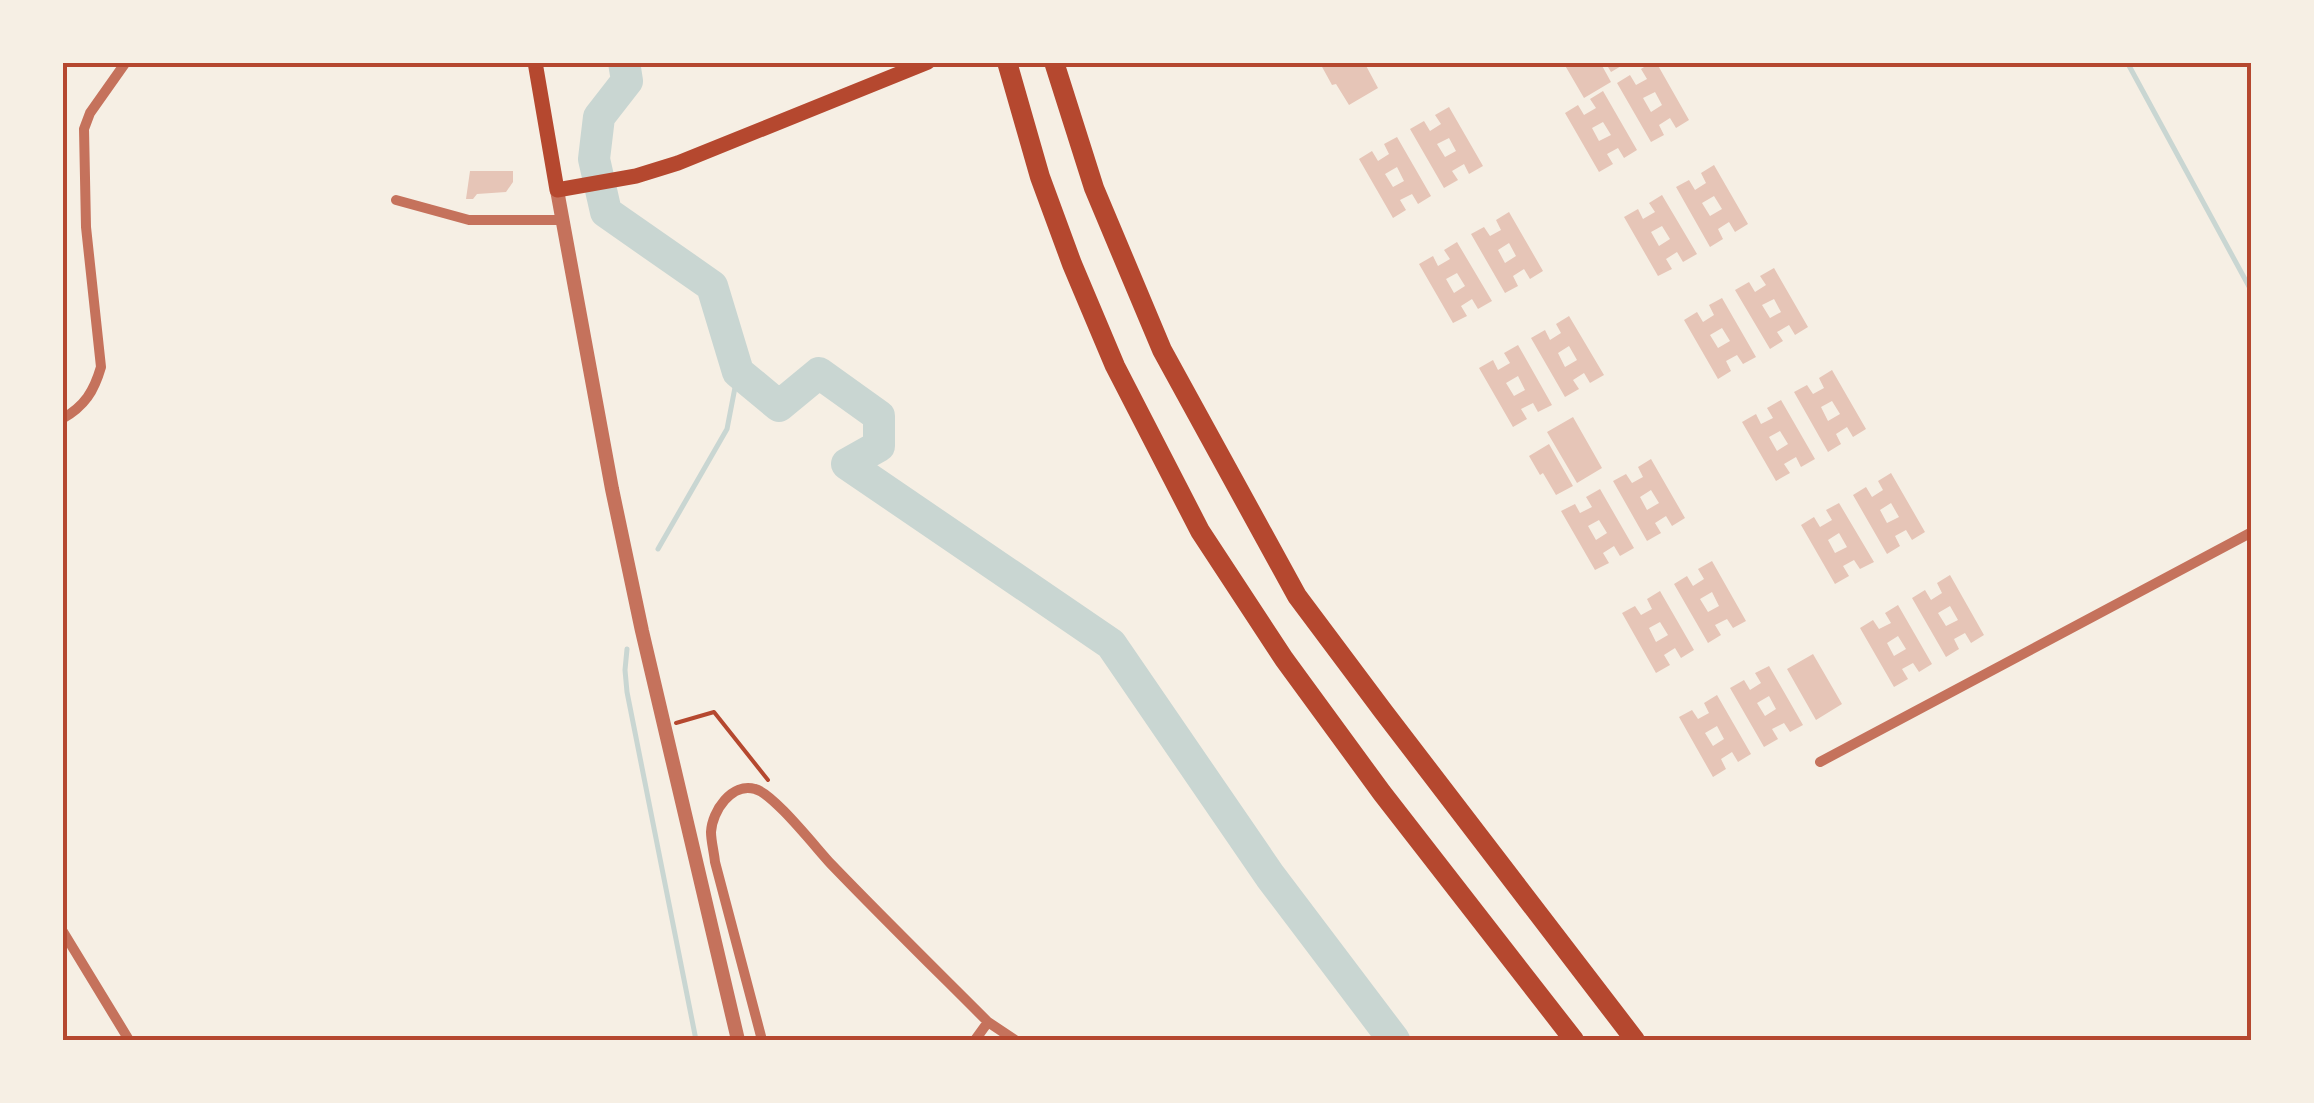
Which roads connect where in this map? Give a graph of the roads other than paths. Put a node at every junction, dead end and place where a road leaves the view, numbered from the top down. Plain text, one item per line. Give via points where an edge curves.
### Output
1 (126, 62) edge
2 (536, 62) edge
3 (928, 62) edge
4 (1006, 62) edge
5 (1054, 62) edge
6 (557, 190) junction
7 (396, 200) dead end
8 (563, 220) junction
9 (62, 419) edge
10 (2252, 532) edge
11 (1820, 762) dead end
12 (62, 930) edge
13 (988, 1022) junction
14 (129, 1040) edge
15 (738, 1040) edge
16 (762, 1040) edge
17 (975, 1040) edge
18 (1016, 1040) edge
19 (1574, 1040) edge
20 (1635, 1040) edge

1 - 9 street via 84,129 86,227 102,367 86,402
2 - 6 main road
3 - 6 main road via 678,163
4 - 19 highway via 1072,264 1200,531 1382,793
5 - 20 highway via 1094,188 1162,350 1297,596
6 - 8 street
7 - 8 street via 469,220
8 - 15 street via 642,631
10 - 11 street
12 - 14 street
13 - 16 street via 772,800 747,788 721,804 711,834
13 - 17 street
13 - 18 street

